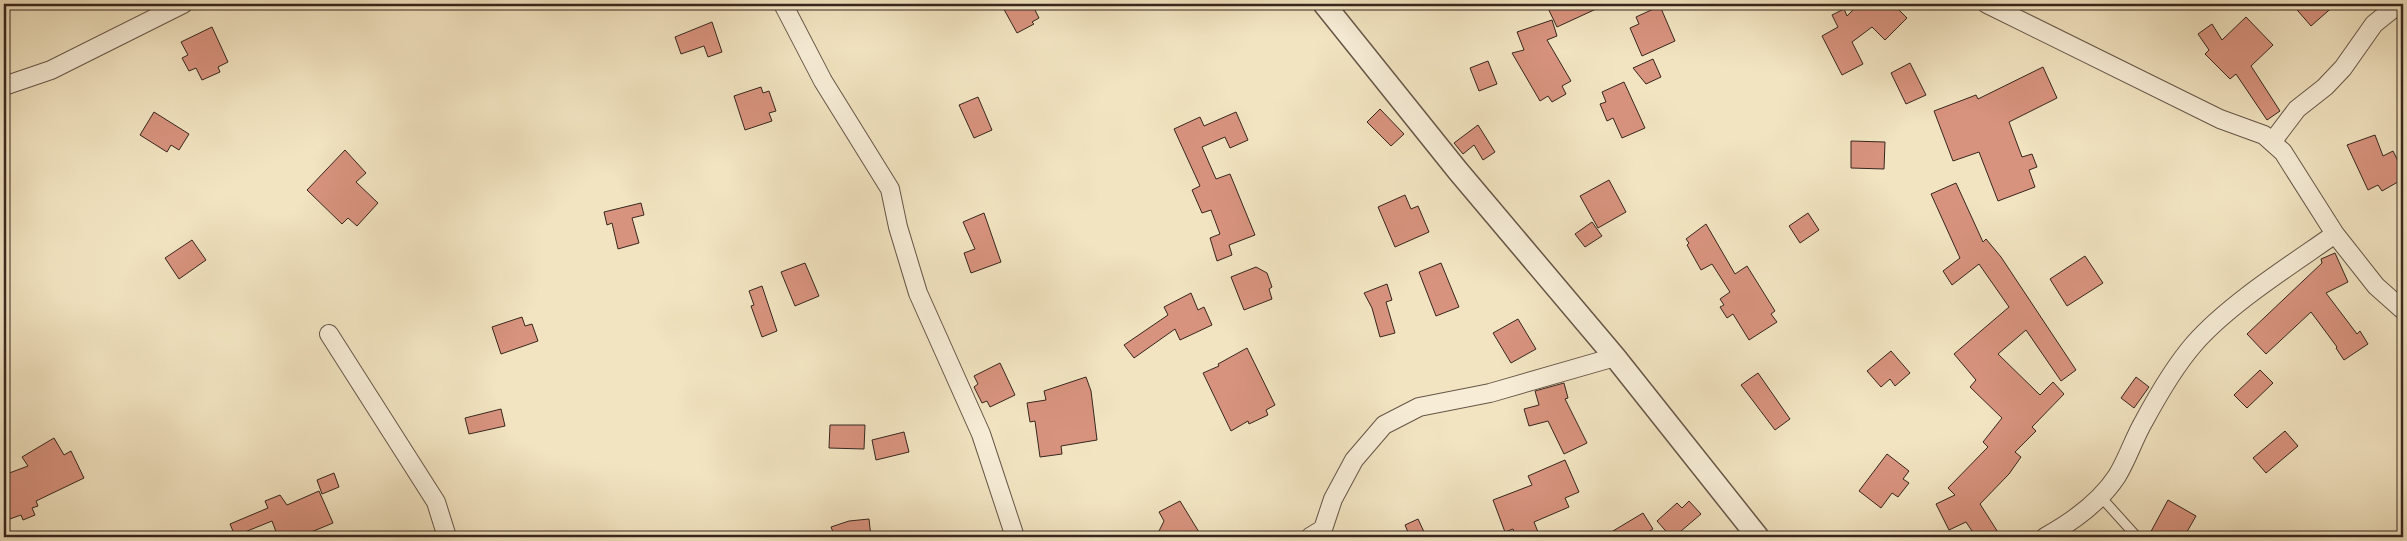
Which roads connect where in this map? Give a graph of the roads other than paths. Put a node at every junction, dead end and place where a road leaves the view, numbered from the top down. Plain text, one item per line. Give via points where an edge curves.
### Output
1 (183, 4) edge
2 (783, 4) edge
3 (1324, 4) edge
4 (1987, 4) edge
5 (2399, 4) edge
6 (4, 86) edge
7 (2272, 142) junction
8 (2335, 234) junction
9 (2403, 310) edge
10 (329, 334) dead end
11 (1615, 356) junction
12 (2100, 496) junction
13 (1320, 534) edge
14 (447, 537) edge
15 (1014, 537) edge
16 (1758, 537) edge
17 (2045, 537) edge
18 (2138, 537) edge

1 - 6 street via 51,70
2 - 15 street via 823,81 890,189 918,293 981,434
3 - 11 street via 1458,171
4 - 7 street via 2220,119 2264,135
5 - 7 street via 2374,24 2343,68 2297,109
7 - 8 street via 2283,152
8 - 9 street via 2376,286
8 - 12 street via 2260,288 2194,344 2144,420 2117,476
10 - 14 street via 436,502
11 - 13 street via 1490,393 1419,407 1384,425 1354,460 1333,499
11 - 16 street
12 - 17 street via 2069,523
12 - 18 lane

